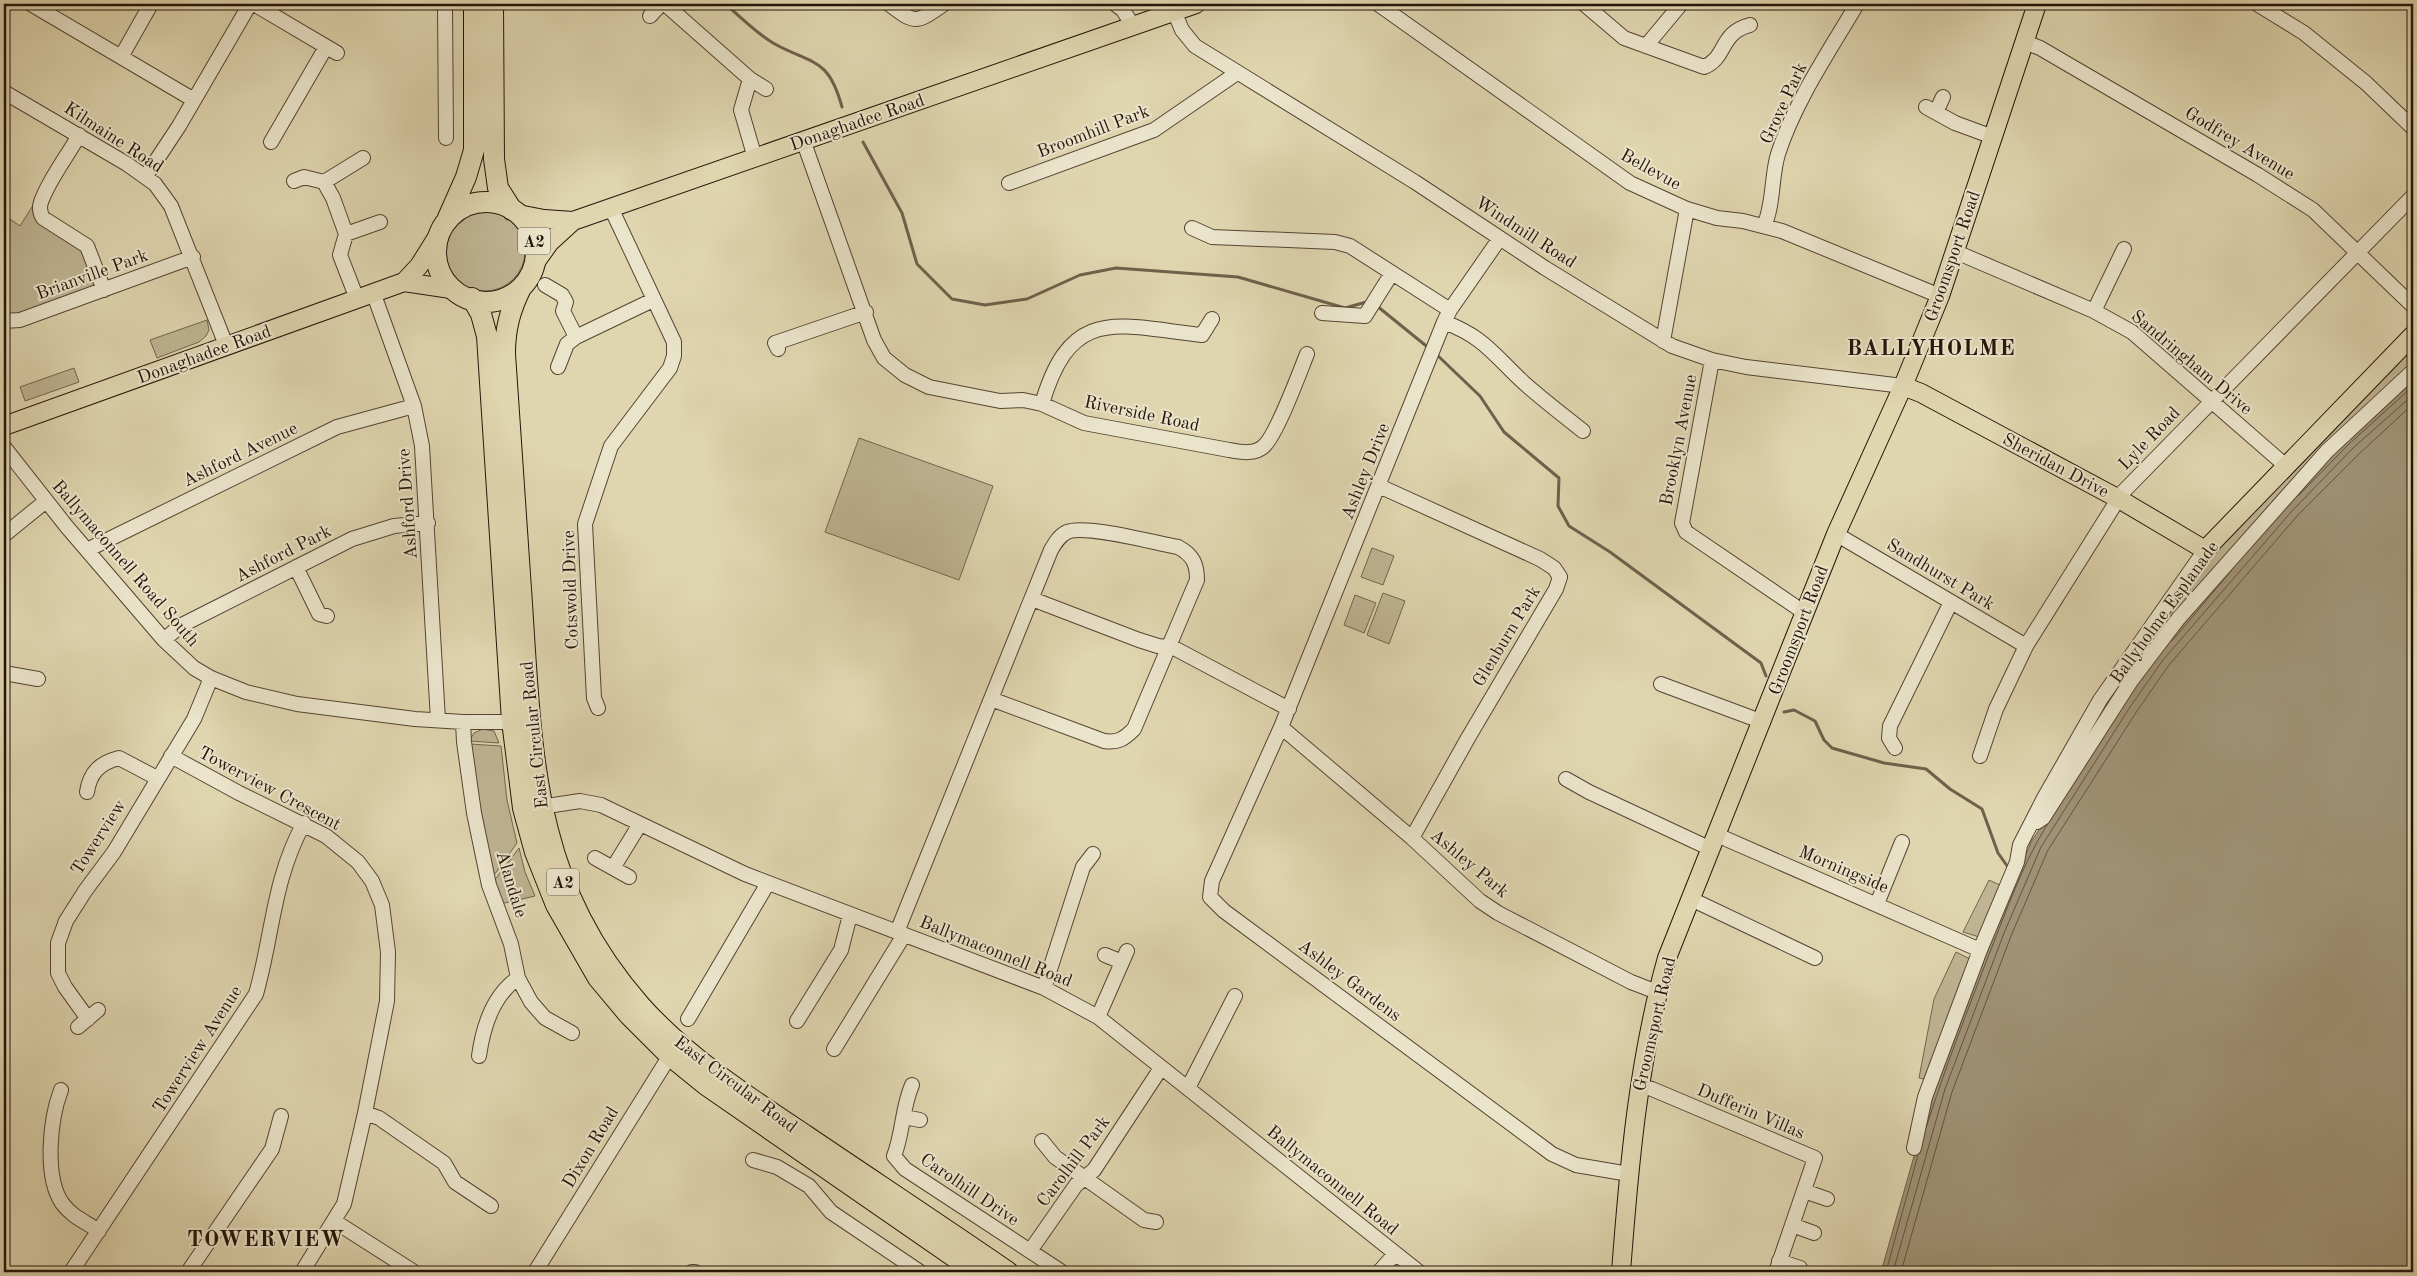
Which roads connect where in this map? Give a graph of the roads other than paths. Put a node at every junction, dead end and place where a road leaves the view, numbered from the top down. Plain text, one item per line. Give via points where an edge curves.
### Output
1 (31, 4) edge
2 (151, 4) edge
3 (250, 4) edge
4 (254, 4) edge
5 (445, 4) edge
6 (474, 4) edge
7 (493, 4) edge
8 (661, 4) edge
9 (665, 4) edge
10 (889, 4) edge
11 (944, 4) edge
12 (1115, 4) edge
13 (1196, 4) edge
14 (1378, 4) edge
15 (1584, 4) edge
16 (1681, 4) edge
17 (1857, 4) edge
18 (2037, 4) edge
19 (2257, 4) edge
20 (49, 8) edge
21 (1174, 11) junction
22 (650, 16) dead end
23 (1750, 25) dead end
24 (1133, 26) junction
25 (2025, 42) junction
26 (1646, 46) junction
27 (121, 57) junction
28 (1237, 73) junction
29 (750, 79) junction
30 (766, 89) dead end
31 (4, 92) edge
32 (1943, 97) dead end
33 (194, 100) junction
34 (2413, 128) edge
35 (79, 135) junction
36 (1993, 137) junction
37 (446, 138) dead end
38 (803, 140) junction
39 (271, 142) dead end
40 (363, 158) dead end
41 (755, 158) junction
42 (146, 176) junction
43 (294, 181) dead end
44 (324, 182) junction
45 (1009, 183) dead end
46 (2413, 196) edge
47 (611, 208) junction
48 (1687, 209) junction
49 (515, 212) junction
50 (573, 221) junction
51 (380, 222) dead end
52 (1764, 226) junction
53 (442, 228) junction
54 (1192, 228) dead end
55 (346, 234) junction
56 (1500, 238) junction
57 (2124, 249) dead end
58 (1956, 252) junction
59 (2358, 252) junction
60 (192, 257) junction
61 (534, 263) junction
62 (1392, 273) junction
63 (404, 282) junction
64 (545, 285) dead end
65 (521, 288) junction
66 (451, 289) junction
67 (104, 290) junction
68 (365, 296) junction
69 (1940, 296) junction
70 (472, 298) junction
71 (653, 300) junction
72 (2413, 306) edge
73 (2094, 311) junction
74 (866, 312) junction
75 (1322, 313) dead end
76 (1447, 316) junction
77 (1212, 319) dead end
78 (4, 321) edge
79 (2413, 335) edge
80 (576, 337) junction
81 (1663, 341) junction
82 (226, 345) junction
83 (778, 349) dead end
84 (1307, 354) dead end
85 (1712, 360) junction
86 (558, 367) dead end
87 (2413, 371) edge
88 (1903, 386) junction
89 (2210, 401) junction
90 (1042, 404) junction
91 (414, 406) junction
92 (4, 426) edge
93 (1583, 431) dead end
94 (4, 447) edge
95 (2286, 466) junction
96 (1379, 486) junction
97 (2119, 499) junction
98 (46, 500) junction
99 (428, 523) junction
100 (1836, 534) junction
101 (4, 535) edge
102 (87, 550) junction
103 (2204, 550) junction
104 (296, 567) junction
105 (1032, 599) junction
106 (1951, 602) junction
107 (1805, 613) junction
108 (327, 616) dead end
109 (164, 640) junction
110 (2026, 646) junction
111 (1164, 647) junction
112 (4, 673) edge
113 (210, 678) junction
114 (38, 679) dead end
115 (1661, 684) dead end
116 (991, 699) junction
117 (598, 708) dead end
118 (1288, 709) junction
119 (438, 720) junction
120 (463, 722) junction
121 (521, 722) junction
122 (1762, 722) junction
123 (1281, 727) junction
124 (1895, 748) dead end
125 (171, 756) junction
126 (1980, 756) dead end
127 (157, 778) junction
128 (1566, 778) dead end
129 (87, 792) dead end
130 (532, 808) junction
131 (304, 824) junction
132 (640, 824) junction
133 (2031, 826) junction
134 (1412, 838) junction
135 (1714, 842) junction
136 (1902, 842) dead end
137 (1092, 854) dead end
138 (595, 858) dead end
139 (614, 868) junction
140 (629, 877) dead end
141 (768, 883) junction
142 (1691, 899) junction
143 (1877, 904) junction
144 (850, 915) junction
145 (901, 934) junction
146 (1980, 950) junction
147 (1105, 955) dead end
148 (1815, 958) dead end
149 (518, 978) junction
150 (1044, 988) junction
151 (1657, 992) junction
152 (1235, 996) dead end
153 (1098, 1018) junction
154 (88, 1019) dead end
155 (688, 1019) dead end
156 (797, 1021) dead end
157 (572, 1033) dead end
158 (674, 1048) junction
159 (834, 1049) dead end
160 (479, 1056) dead end
161 (1161, 1068) junction
162 (912, 1085) dead end
163 (1639, 1086) junction
164 (1188, 1088) junction
165 (61, 1090) dead end
166 (365, 1113) junction
167 (281, 1116) dead end
168 (904, 1117) junction
169 (920, 1120) dead end
170 (1042, 1141) dead end
171 (1914, 1148) dead end
172 (758, 1166) dead end
173 (1629, 1174) junction
174 (1085, 1178) junction
175 (1804, 1191) junction
176 (1827, 1199) dead end
177 (492, 1205) dead end
178 (334, 1221) junction
179 (1156, 1222) dead end
180 (1792, 1226) junction
181 (99, 1231) junction
182 (1814, 1233) dead end
183 (1030, 1251) junction
184 (1395, 1254) junction
185 (1778, 1267) edge
186 (1800, 1268) dead end
187 (71, 1272) edge
188 (188, 1272) edge
189 (302, 1272) edge
190 (414, 1272) edge
191 (535, 1272) edge
192 (920, 1272) edge
193 (976, 1272) edge
194 (1008, 1272) edge
195 (1062, 1272) edge
196 (1379, 1272) edge
197 (1419, 1272) edge
198 (1621, 1272) edge

1 - 20 street
2 - 27 street
3 - 33 street
4 - 39 street via 332,50
5 - 37 street
6 - 53 highway via 474,150 466,177
7 - 49 highway, A2 via 494,159 498,188
8 - 22 street
9 - 29 street
10 - 11 street via 911,20 921,19
12 - 24 street
13 - 21 main road, Donaghadee Road
14 - 48 street, Bellevue via 1630,183
15 - 26 street via 1624,38
16 - 26 street
17 - 52 street, Grove Park via 1819,68 1784,138 1777,156
18 - 25 main road, Groomsport Road
19 - 34 street via 2304,33 2366,83
20 - 27 street
21 - 24 main road, Donaghadee Road
21 - 28 street, Windmill Road via 1182,30 1195,46
23 - 26 street via 1738,28 1712,64 1704,67
24 - 38 main road, Donaghadee Road
25 - 36 main road, Groomsport Road
25 - 59 street, Godfrey Avenue via 2258,175 2313,210
27 - 33 street
28 - 45 street, Broomhill Park via 1154,130
28 - 56 street, Windmill Road
29 - 30 street
29 - 41 street via 741,110
31 - 35 street, Kilmaine Road
32 - 36 street via 1931,109 1955,124
33 - 42 street
35 - 42 street, Kilmaine Road
35 - 67 street via 47,190 40,212 43,218 87,246
36 - 58 main road, Groomsport Road
38 - 41 main road, Donaghadee Road
38 - 74 street, Riverside Road
40 - 44 street
41 - 47 main road, Donaghadee Road
42 - 60 street, Kilmaine Road via 171,206
43 - 44 street via 304,178
44 - 55 street
46 - 59 street, Lyle Road
47 - 50 main road, Donaghadee Road
47 - 71 street, Cotswold Drive
48 - 52 street, Bellevue
48 - 81 street
49 - 50 main road
49 - 53 highway, A2 via 499,204 484,202 463,208
49 - 61 highway, A2 via 533,236 536,249
50 - 61 main road, Donaghadee Road via 550,242
51 - 55 street
52 - 69 street, Bellevue
53 - 63 main road, Donaghadee Road via 419,266
53 - 66 highway via 436,248 437,263
54 - 62 street via 1212,237 1335,242 1350,246
55 - 68 street, Ashford Drive via 340,255
56 - 76 street, Ashley Drive
56 - 81 street, Windmill Road
57 - 73 street
58 - 69 main road, Groomsport Road
58 - 73 street, Sandringham Drive
59 - 72 street, Godfrey Avenue
59 - 89 street, Lyle Road
60 - 67 street, Brianville Park
60 - 82 street, Kilmaine Road
61 - 65 highway, A2
62 - 75 street via 1365,316
62 - 76 street
63 - 66 main road, Donaghadee Road
63 - 68 main road, Donaghadee Road
64 - 80 street via 571,300 563,311
65 - 70 highway via 498,301 484,302
65 - 121 highway, East Circular Road / A2 via 509,312 505,336
66 - 70 highway
67 - 78 street, Brianville Park via 20,320
68 - 82 main road, Donaghadee Road
68 - 91 street, Ashford Drive
69 - 88 main road, Groomsport Road
70 - 121 highway, East Circular Road / A2 via 487,336
71 - 80 street
71 - 117 street, Cotswold Drive via 674,342 674,356 662,381 611,446 585,524 594,698
73 - 89 street, Sandringham Drive via 2132,332
74 - 83 street via 775,343
74 - 90 street, Riverside Road via 874,340 884,358 905,375 929,387 1000,401 1023,400
76 - 93 street via 1489,347 1523,382
76 - 96 street, Ashley Drive
77 - 90 street via 1202,335 1121,326 1086,333 1061,357 1049,378
79 - 95 main road, Ballyholme Esplanade
80 - 86 street via 567,344
81 - 85 street, Windmill Road via 1689,354
82 - 92 main road, Donaghadee Road
84 - 90 street, Riverside Road via 1278,422 1264,446 1254,451 1230,450 1084,423
85 - 88 street, Windmill Road
85 - 107 street, Brooklyn Avenue via 1682,523 1686,532
87 - 133 street via 2327,451 2178,619 2131,681 2043,818
88 - 97 main road, Sheridan Drive via 1922,393
88 - 100 main road, Groomsport Road
89 - 95 street, Sandringham Drive
89 - 97 street, Lyle Road
91 - 99 street, Ashford Drive via 422,446
91 - 102 street, Ashford Avenue via 338,427
94 - 98 street, Ballymaconnell Road South
95 - 103 main road, Ballyholme Esplanade
96 - 118 street, Ashley Drive
96 - 134 street, Glenburn Park via 1540,559 1554,568 1560,577
97 - 103 main road, Sheridan Drive
97 - 110 street, Lyle Road
98 - 101 street
98 - 102 street, Ballymaconnell Road South
99 - 104 street, Ashford Park via 394,526 352,539
99 - 119 street, Ashford Drive
100 - 106 street, Sandhurst Park
100 - 107 main road, Groomsport Road
102 - 109 street, Ballymaconnell Road South
103 - 133 street, Ballyholme Esplanade via 2100,700
104 - 108 street via 319,614
104 - 109 street, Ashford Park via 180,626
105 - 111 street
105 - 111 street via 1056,540 1067,532 1083,529 1178,547 1189,553 1197,568 1197,580
105 - 116 street
106 - 110 street, Sandhurst Park
106 - 124 street via 1890,726 1889,738
107 - 122 main road, Groomsport Road
109 - 113 street, Ballymaconnell Road South
110 - 126 street, Lyle Road via 1996,709
111 - 116 street via 1134,730 1123,740 1104,741
111 - 118 street via 1174,648
112 - 114 street
113 - 119 street, Ballymaconnell Road South via 246,692 297,704
113 - 125 street, Towerview via 194,719
115 - 122 street
116 - 145 street
118 - 123 street, Ashley Drive
119 - 120 street, Ballymaconnell Road South
120 - 121 street, Ballymaconnell Road South
120 - 149 street, Alandale via 474,813 489,885 511,944
121 - 130 highway, East Circular Road / A2
122 - 135 main road, Groomsport Road
123 - 134 street, Ashley Park
123 - 173 street, Ashley Gardens via 1212,881 1210,897 1224,911 1552,1154 1576,1165
125 - 127 street, Towerview
125 - 131 street, Towerview Crescent
127 - 129 street via 119,758 96,769 89,778
127 - 154 street, Towerview via 114,852 66,921 58,943 58,972
128 - 135 street, Morningside via 1589,792
130 - 132 street, Ballymaconnell Road via 580,801 601,805
130 - 158 highway, East Circular Road / A2 via 595,943 611,969
131 - 166 street, Towerview Crescent via 342,847 358,862 382,905 388,952 387,1001
131 - 181 street, Towerview Avenue via 280,878 256,994
132 - 139 street
132 - 141 street, Ballymaconnell Road
133 - 146 street, Ballyholme Esplanade
134 - 151 street, Ashley Park via 1480,901 1498,913 1631,982
135 - 142 main road, Groomsport Road
135 - 143 street, Morningside
136 - 143 street
137 - 150 street via 1083,867
138 - 139 street
139 - 140 street
141 - 144 street, Ballymaconnell Road
141 - 155 street
142 - 148 street
142 - 151 main road, Groomsport Road
143 - 146 street, Morningside
144 - 145 street, Ballymaconnell Road
144 - 156 street via 841,950
145 - 150 street, Ballymaconnell Road
145 - 159 street
146 - 171 street, Ballyholme Esplanade via 1925,1097
147 - 153 street via 1124,956
149 - 157 street, Alandale via 531,1002 545,1018
149 - 160 street via 499,994 482,1034
150 - 153 street, Ballymaconnell Road
151 - 163 main road, Groomsport Road
152 - 164 street
153 - 161 street, Ballymaconnell Road
158 - 191 street, Dixon Road
158 - 193 highway, East Circular Road / A2 via 706,1085
158 - 194 highway, East Circular Road / A2
161 - 164 street, Ballymaconnell Road
161 - 174 street, Carolhill Park via 1094,1170
162 - 168 street, Carolhill Drive
163 - 173 main road, Groomsport Road
163 - 175 street, Dufferin Villas via 1815,1158
164 - 184 street, Ballymaconnell Road
165 - 181 street via 55,1105 50,1150 53,1175 62,1202 85,1224
166 - 177 street via 379,1118 444,1162 454,1182
166 - 178 street, Towerview Crescent via 344,1204
167 - 188 street via 272,1149
168 - 169 street
168 - 183 street, Carolhill Drive via 894,1156 905,1169
170 - 174 street via 1054,1157
172 - 192 street via 777,1168 809,1186 831,1212
173 - 198 main road, Groomsport Road
174 - 179 street via 1144,1220
174 - 183 street, Carolhill Park via 1076,1185
175 - 176 street
175 - 180 street, Dufferin Villas
178 - 189 street, Towerview Crescent
178 - 190 street
180 - 182 street
180 - 185 street, Dufferin Villas
181 - 187 street, Towerview Avenue
183 - 195 street, Carolhill Drive
184 - 196 street
184 - 197 street, Ballymaconnell Road
185 - 186 street, Dufferin Villas

